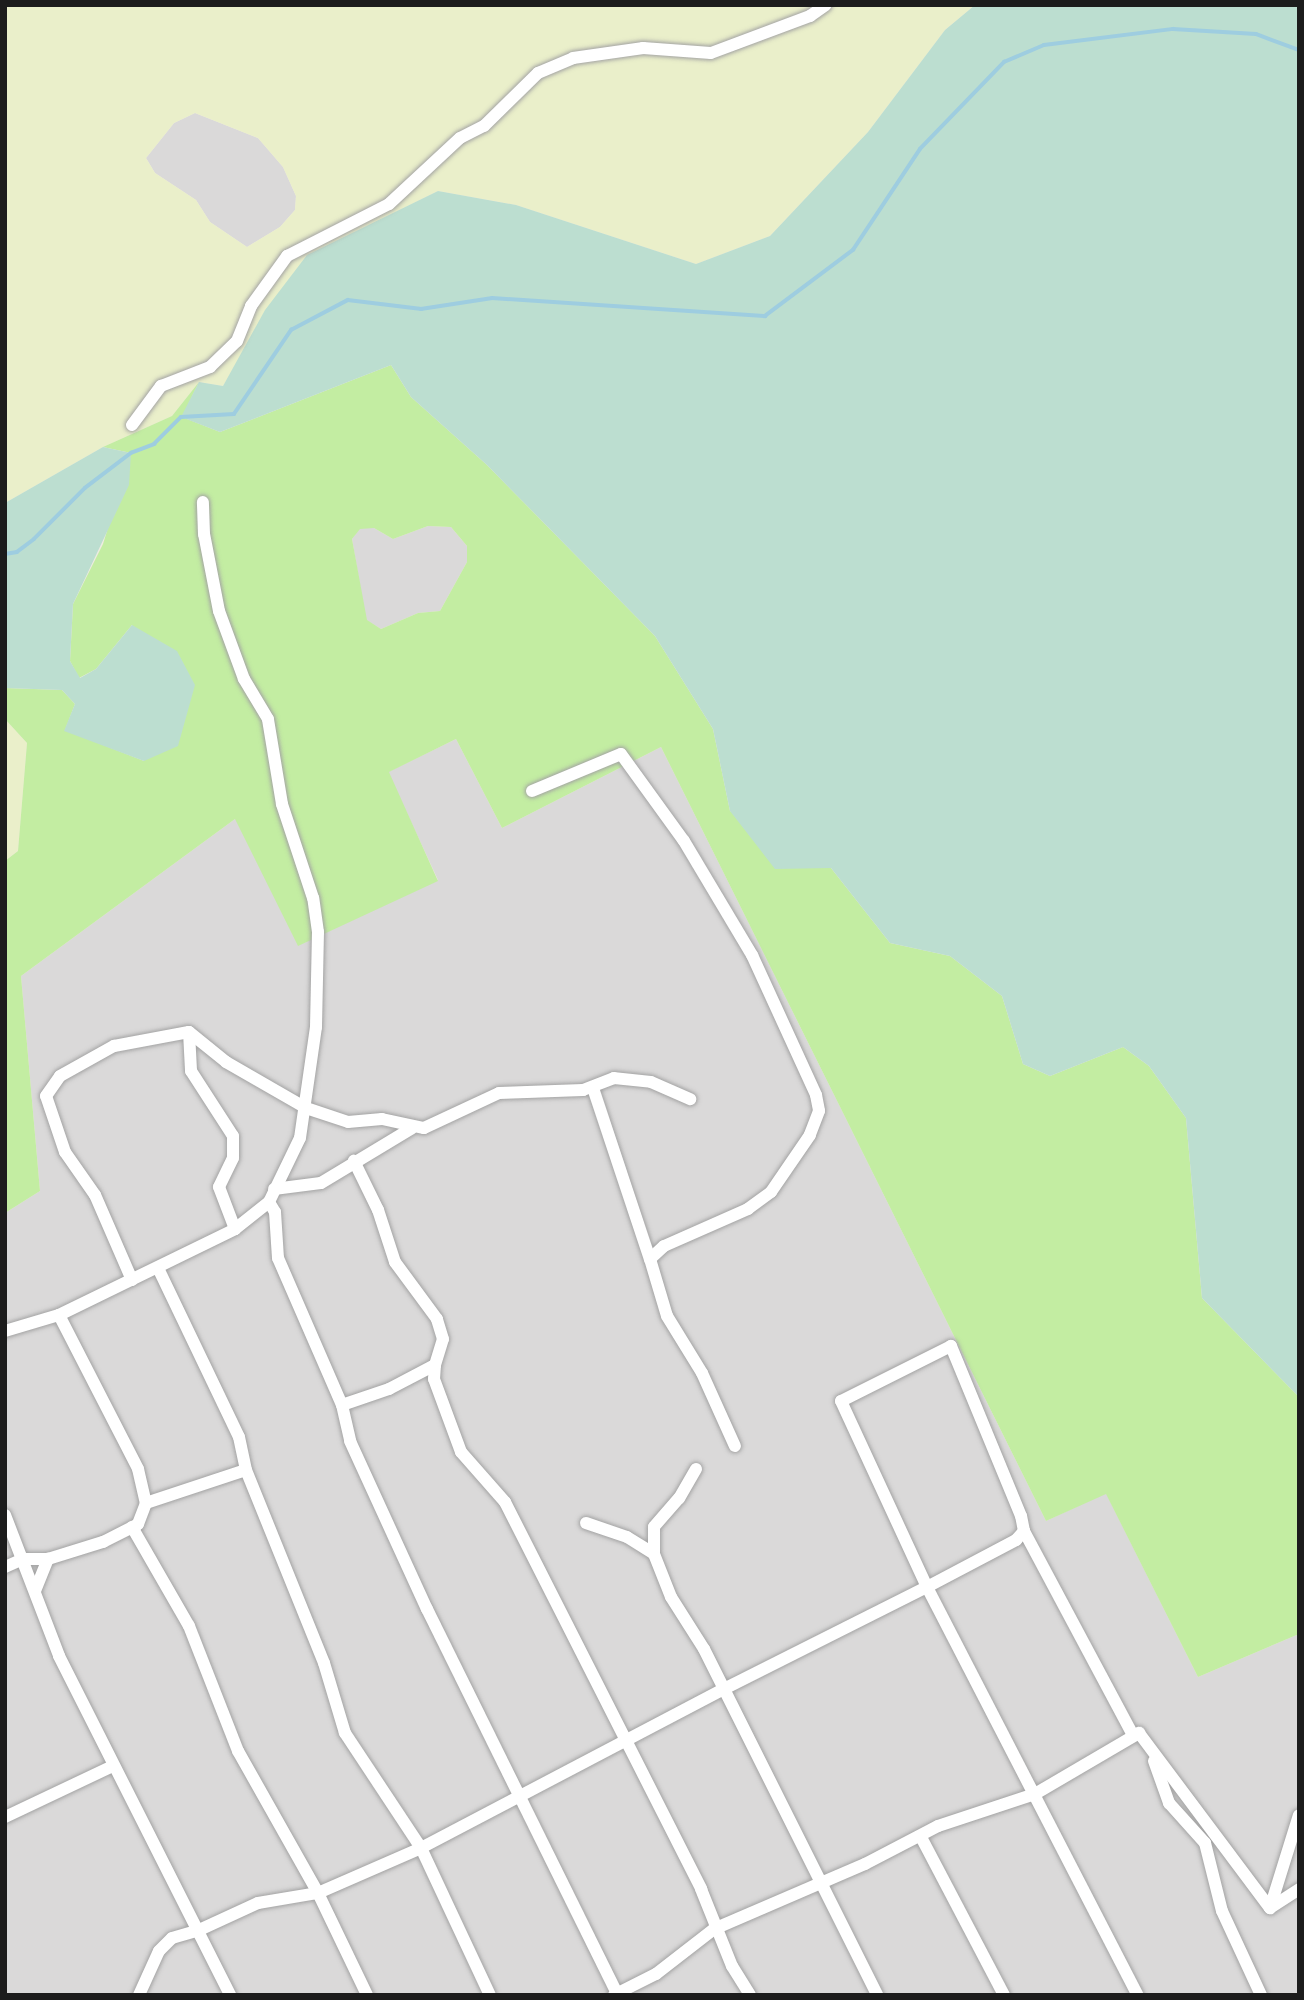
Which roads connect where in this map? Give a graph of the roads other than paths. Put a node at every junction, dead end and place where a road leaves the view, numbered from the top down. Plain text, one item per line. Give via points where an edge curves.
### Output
1 (826, 5) edge
2 (132, 425) dead end
3 (203, 502) dead end
4 (532, 791) dead end
5 (189, 1032) junction
6 (593, 1088) junction
7 (690, 1099) dead end
8 (306, 1108) junction
9 (412, 1128) junction
10 (354, 1161) junction
11 (271, 1195) junction
12 (235, 1229) junction
13 (650, 1259) junction
14 (158, 1268) junction
15 (132, 1280) junction
16 (58, 1315) junction
17 (5, 1331) edge
18 (435, 1365) junction
19 (342, 1405) junction
20 (735, 1446) dead end
21 (696, 1469) dead end
22 (246, 1470) junction
23 (146, 1503) junction
24 (5, 1515) edge
25 (586, 1522) dead end
26 (132, 1527) junction
27 (1024, 1531) junction
28 (654, 1554) junction
29 (23, 1559) junction
30 (48, 1559) junction
31 (5, 1567) edge
32 (927, 1587) junction
33 (35, 1591) junction
34 (722, 1690) junction
35 (1136, 1734) junction
36 (623, 1744) junction
37 (111, 1767) junction
38 (1035, 1794) junction
39 (524, 1797) junction
40 (1299, 1815) edge
41 (5, 1817) edge
42 (920, 1837) junction
43 (421, 1849) junction
44 (821, 1882) junction
45 (1299, 1889) edge
46 (318, 1893) junction
47 (1270, 1908) junction
48 (714, 1928) junction
49 (197, 1931) junction
50 (617, 1994) edge
51 (139, 1995) edge
52 (230, 1995) edge
53 (366, 1995) edge
54 (491, 1995) edge
55 (750, 1995) edge
56 (877, 1995) edge
57 (1004, 1995) edge
58 (1138, 1995) edge
59 (1261, 1995) edge

1 - 2 street via 810,16 711,53 643,48 573,58 538,73 484,126 460,138 389,204 287,256 251,306 237,341 210,367 161,386
3 - 8 street via 204,534 219,611 244,678 268,719 282,804 313,898 318,968
4 - 13 street via 621,754 684,841 752,955 816,1095 819,1111 810,1135 771,1192 748,1209 664,1246
5 - 8 street via 226,1062
5 - 12 street via 191,1072 233,1136 233,1158 219,1187
5 - 15 street via 114,1046 60,1076 46,1096 65,1152 95,1195
6 - 7 street via 614,1079 633,1079
6 - 9 street via 514,1089 424,1128
6 - 13 street
8 - 9 street via 348,1122 382,1119
8 - 11 street via 300,1138
9 - 10 street
10 - 11 street via 321,1183
10 - 18 street via 378,1210 395,1262 441,1326 443,1339
11 - 12 street
11 - 19 street via 278,1258
12 - 14 street
13 - 20 street via 667,1316 702,1373
14 - 15 street
14 - 22 street via 228,1410
15 - 16 street
16 - 17 street
16 - 23 street via 138,1469
18 - 19 street via 389,1389
18 - 36 street via 434,1379 461,1452 505,1502
19 - 39 street via 350,1441 389,1528
21 - 28 street via 680,1498 654,1527
22 - 23 street
22 - 43 street via 324,1662 345,1733
23 - 26 street via 142,1519
24 - 29 street
25 - 28 street via 627,1537
26 - 30 street via 103,1542
26 - 46 street via 189,1626 238,1751
27 - 32 street via 1016,1540
27 - 32 street via 1011,1488 951,1346 841,1401
27 - 35 street
28 - 34 street via 671,1597 704,1649
29 - 30 street
29 - 31 street
29 - 33 street
30 - 33 street
32 - 34 street
32 - 38 street
33 - 37 street via 58,1656
34 - 36 street
34 - 44 street
35 - 38 street
35 - 47 street
35 - 59 street via 1169,1802 1205,1843 1222,1911
36 - 39 street
36 - 48 street via 695,1877
37 - 41 street
37 - 49 street
38 - 42 street via 938,1826
38 - 58 street
39 - 43 street
39 - 50 street
40 - 47 street
42 - 44 street
42 - 57 street
43 - 46 street
43 - 54 street
44 - 48 street
44 - 56 street
45 - 47 street
46 - 49 street via 258,1903
46 - 53 street
48 - 50 street via 656,1974
48 - 55 street
49 - 51 street via 172,1938 159,1951
49 - 52 street

